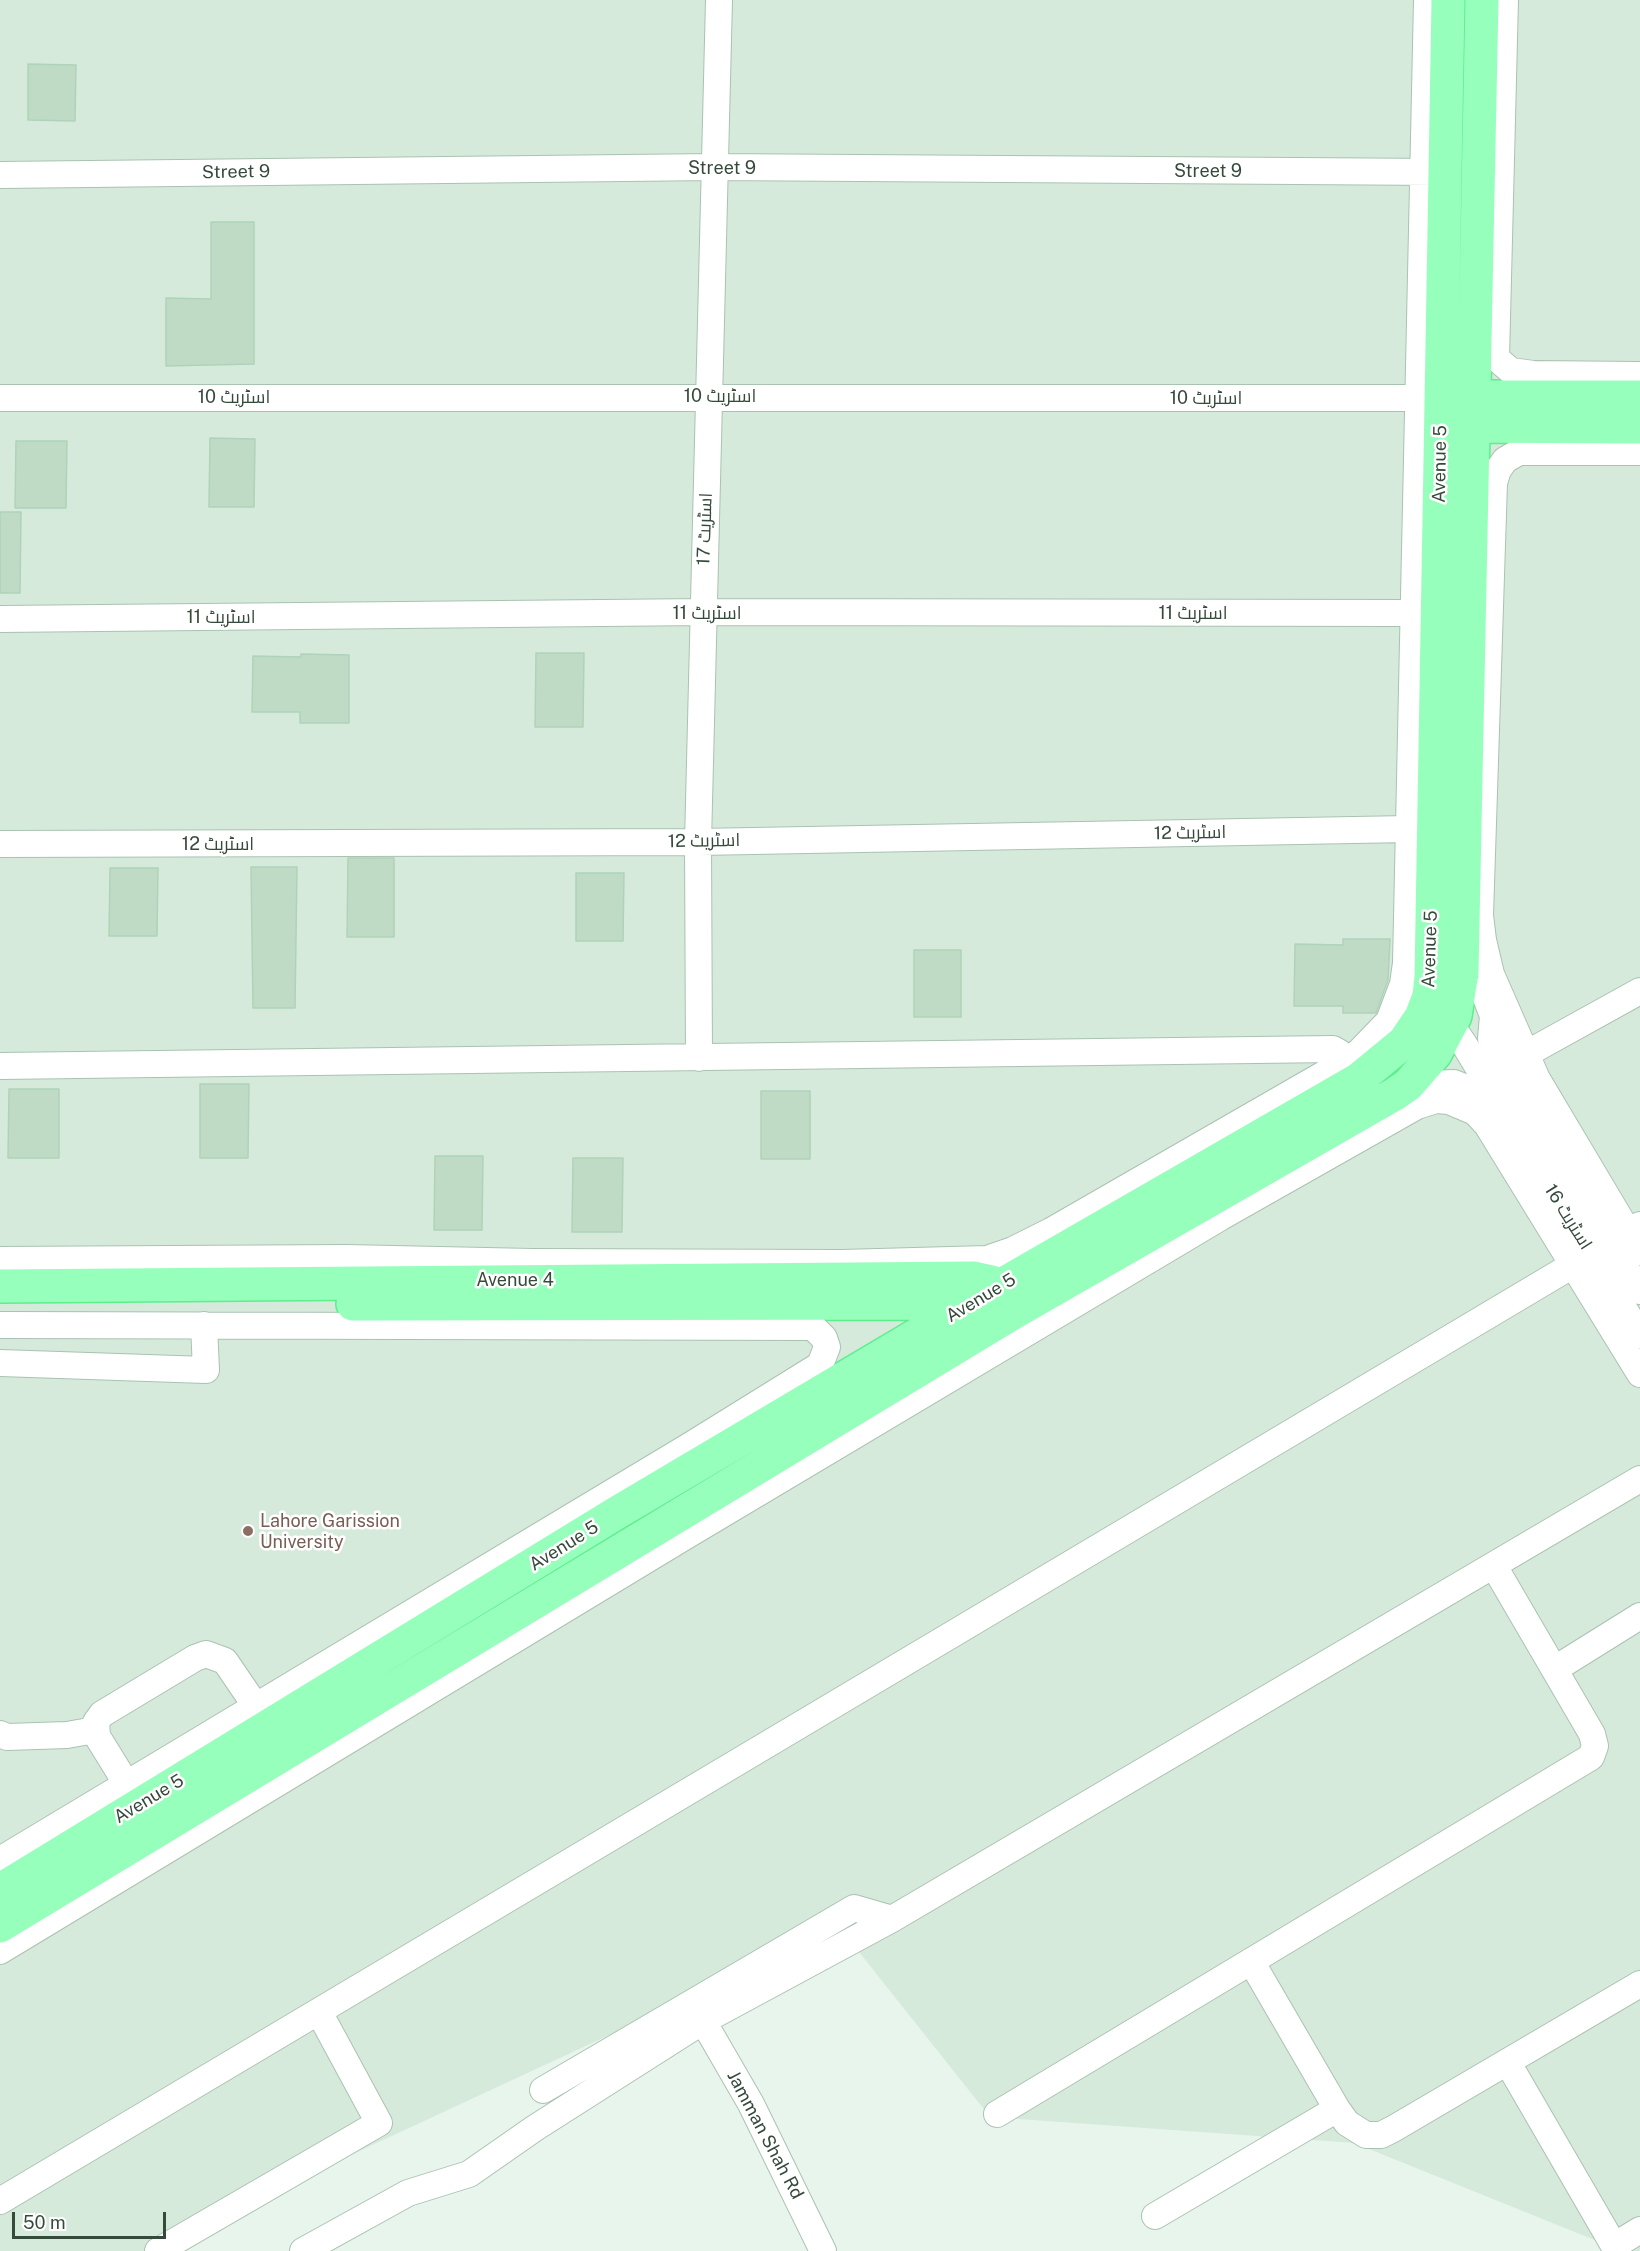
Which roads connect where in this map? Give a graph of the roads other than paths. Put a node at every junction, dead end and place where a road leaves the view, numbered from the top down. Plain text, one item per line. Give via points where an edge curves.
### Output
1 (719, 0) edge
2 (1427, 0) edge
3 (1448, 0) edge
4 (1482, 0) edge
5 (1505, 0) edge
6 (714, 167) junction
7 (1434, 172) junction
8 (0, 175) edge
9 (1484, 342) junction
10 (1640, 375) edge
11 (1533, 386) junction
12 (708, 396) junction
13 (1640, 397) edge
14 (0, 398) edge
15 (1433, 407) junction
16 (1473, 412) junction
17 (1640, 427) edge
18 (1640, 453) edge
19 (703, 612) junction
20 (1414, 613) junction
21 (0, 619) edge
22 (1409, 829) junction
23 (698, 842) junction
24 (0, 844) edge
25 (1462, 943) junction
26 (1640, 991) edge
27 (1439, 1012) junction
28 (1506, 1051) junction
29 (699, 1058) junction
30 (1345, 1062) junction
31 (0, 1066) edge
32 (1408, 1085) junction
33 (1495, 1098) junction
34 (1198, 1170) junction
35 (1212, 1200) junction
36 (1613, 1245) edge
37 (0, 1260) edge
38 (0, 1286) edge
39 (1640, 1291) edge
40 (1006, 1299) junction
41 (0, 1305) edge
42 (970, 1322) junction
43 (0, 1325) edge
44 (204, 1325) junction
45 (1640, 1335) edge
46 (0, 1363) edge
47 (1640, 1374) edge
48 (1640, 1479) edge
49 (1494, 1566) junction
50 (1640, 1616) edge
51 (1555, 1669) junction
52 (255, 1705) junction
53 (95, 1730) junction
54 (0, 1734) edge
55 (126, 1784) junction
56 (0, 1860) edge
57 (0, 1890) edge
58 (892, 1919) junction
59 (0, 1926) edge
60 (0, 1951) edge
61 (1251, 1962) junction
62 (1640, 1984) edge
63 (319, 2012) junction
64 (703, 2021) junction
65 (1508, 2063) junction
66 (543, 2090) dead end
67 (1337, 2109) junction
68 (997, 2114) dead end
69 (0, 2201) edge
70 (1155, 2216) dead end
71 (1640, 2230) edge
72 (1616, 2248) edge
73 (158, 2251) edge
74 (303, 2251) edge
75 (823, 2251) edge

1 - 6 street, اسٹریٹ 17
2 - 7 street
3 - 7 main road, Avenue 5
4 - 9 main road
5 - 9 street
6 - 7 street, Street 9
6 - 8 street, Street 9
6 - 12 street, اسٹریٹ 17
7 - 15 main road, Avenue 5
9 - 11 street via 1502,366
9 - 16 main road
10 - 11 street
11 - 13 main road
11 - 16 main road
12 - 14 street, اسٹریٹ 10
12 - 15 street, اسٹریٹ 10
12 - 19 street, اسٹریٹ 17
15 - 16 main road
15 - 20 street
15 - 27 main road, Avenue 5
16 - 17 main road, Avenue 5
16 - 25 main road, Avenue 5
18 - 28 street via 1518,452 1505,460 1494,483 1480,915
19 - 20 street, اسٹریٹ 11
19 - 21 street, اسٹریٹ 11
19 - 23 street, اسٹریٹ 17
20 - 22 street
22 - 23 street, اسٹریٹ 12
22 - 30 street via 1403,984 1389,1021
23 - 24 street, اسٹریٹ 12
23 - 29 street, اسٹریٹ 17
25 - 27 main road, Avenue 5
25 - 28 street, Avenue 5
26 - 28 street
27 - 28 street via 1479,1022
27 - 32 main road, Avenue 5 via 1435,1054
27 - 33 street, اسٹریٹ 16 via 1464,1044
27 - 34 main road, Avenue 5 via 1359,1079
28 - 36 street, اسٹریٹ 16 via 1555,1155
29 - 30 street via 1333,1049
29 - 31 street
30 - 37 street via 1051,1231 987,1259 842,1263 346,1258
32 - 33 street via 1454,1083
32 - 35 main road, Avenue 5
33 - 36 street, اسٹریٹ 16
34 - 35 street
34 - 40 main road, Avenue 5
35 - 40 main road, Avenue 5
36 - 39 street, اسٹریٹ 16
36 - 45 street, اسٹریٹ 16
36 - 47 street
36 - 60 street via 1474,1112 1449,1101 1417,1106 1221,1217
36 - 63 street
38 - 40 main road, Avenue 4 via 974,1278 984,1279
40 - 42 main road, Avenue 5
41 - 42 main road, Avenue 4 via 952,1303
42 - 57 main road, Avenue 5 via 618,1512
42 - 59 main road, Avenue 5
43 - 44 street
44 - 46 street via 206,1370
44 - 52 street via 813,1327 827,1347 820,1365
48 - 49 street
49 - 51 street
49 - 58 street
50 - 51 street
51 - 61 street via 1593,1734 1596,1746 1591,1757
52 - 53 street via 225,1661 206,1654 102,1714
52 - 55 street
53 - 54 street via 68,1736
53 - 55 street
55 - 56 street
58 - 64 street
58 - 66 street via 854,1908
61 - 67 street
61 - 68 street
62 - 65 street
63 - 69 street
63 - 73 street via 379,2123
64 - 74 street via 469,2174 408,2193
64 - 75 street, Jamman Shah Rd via 756,2114
65 - 67 street via 1381,2135 1357,2131
65 - 72 street
67 - 70 street
71 - 72 street

